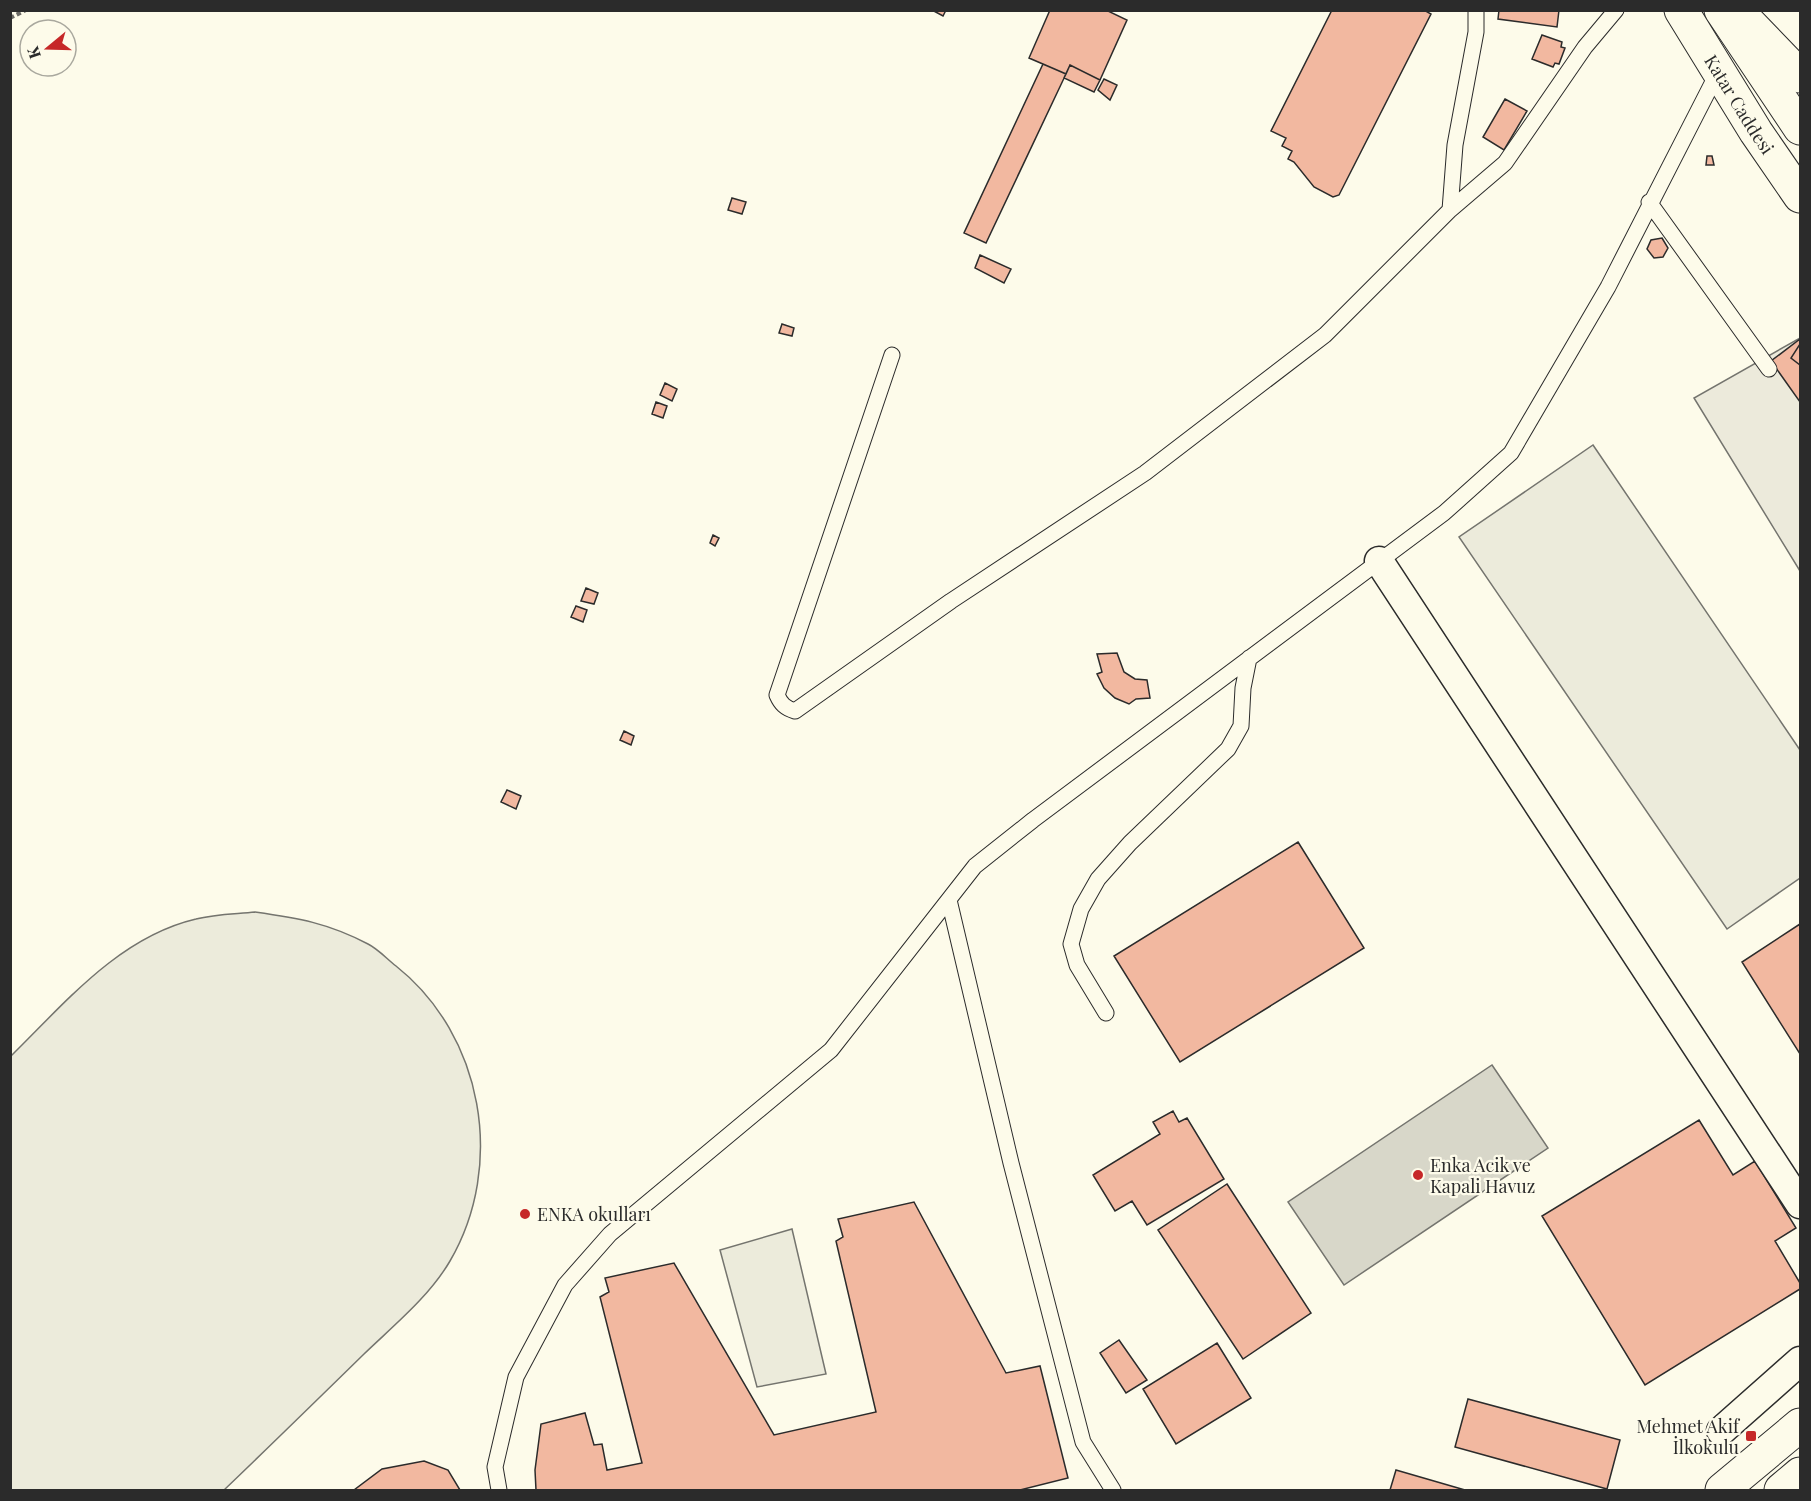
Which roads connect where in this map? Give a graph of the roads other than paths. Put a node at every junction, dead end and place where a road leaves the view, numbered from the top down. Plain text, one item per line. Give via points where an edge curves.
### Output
1 (1476, 10) edge
2 (1616, 10) edge
3 (1681, 10) edge
4 (1721, 10) edge
5 (1734, 10) edge
6 (1719, 70) junction
7 (1800, 76) edge
8 (1800, 128) edge
9 (1800, 196) edge
10 (1649, 201) junction
11 (1450, 210) junction
12 (892, 356) dead end
13 (1769, 369) dead end
14 (1379, 561) junction
15 (1249, 658) junction
16 (949, 900) junction
17 (1106, 1013) dead end
18 (1800, 1204) edge
19 (1800, 1361) edge
20 (1800, 1425) edge
21 (1721, 1431) dead end
22 (1800, 1474) edge
23 (499, 1491) edge
24 (1113, 1491) edge
25 (1722, 1491) edge
26 (1781, 1491) edge

1 - 11 lane via 1476,32 1455,145
2 - 11 lane via 1585,47 1505,163
3 - 6 main road, Katar Caddesi
4 - 8 main road, Katar Caddesi
5 - 7 main road
6 - 9 main road, Katar Caddesi
6 - 10 lane
10 - 13 lane
10 - 14 lane via 1608,287 1511,453 1444,513
11 - 12 lane via 1324,335 1145,474 951,601 795,711 781,704 777,695
14 - 15 lane
14 - 18 street
15 - 16 lane via 975,866
15 - 17 lane via 1241,726 1228,749 1130,843 1098,879 1081,909 1071,944 1077,965
16 - 23 lane via 831,1050 610,1234 565,1285 516,1377 495,1467
16 - 24 lane via 1083,1442
19 - 21 street
20 - 25 main road
22 - 26 main road

